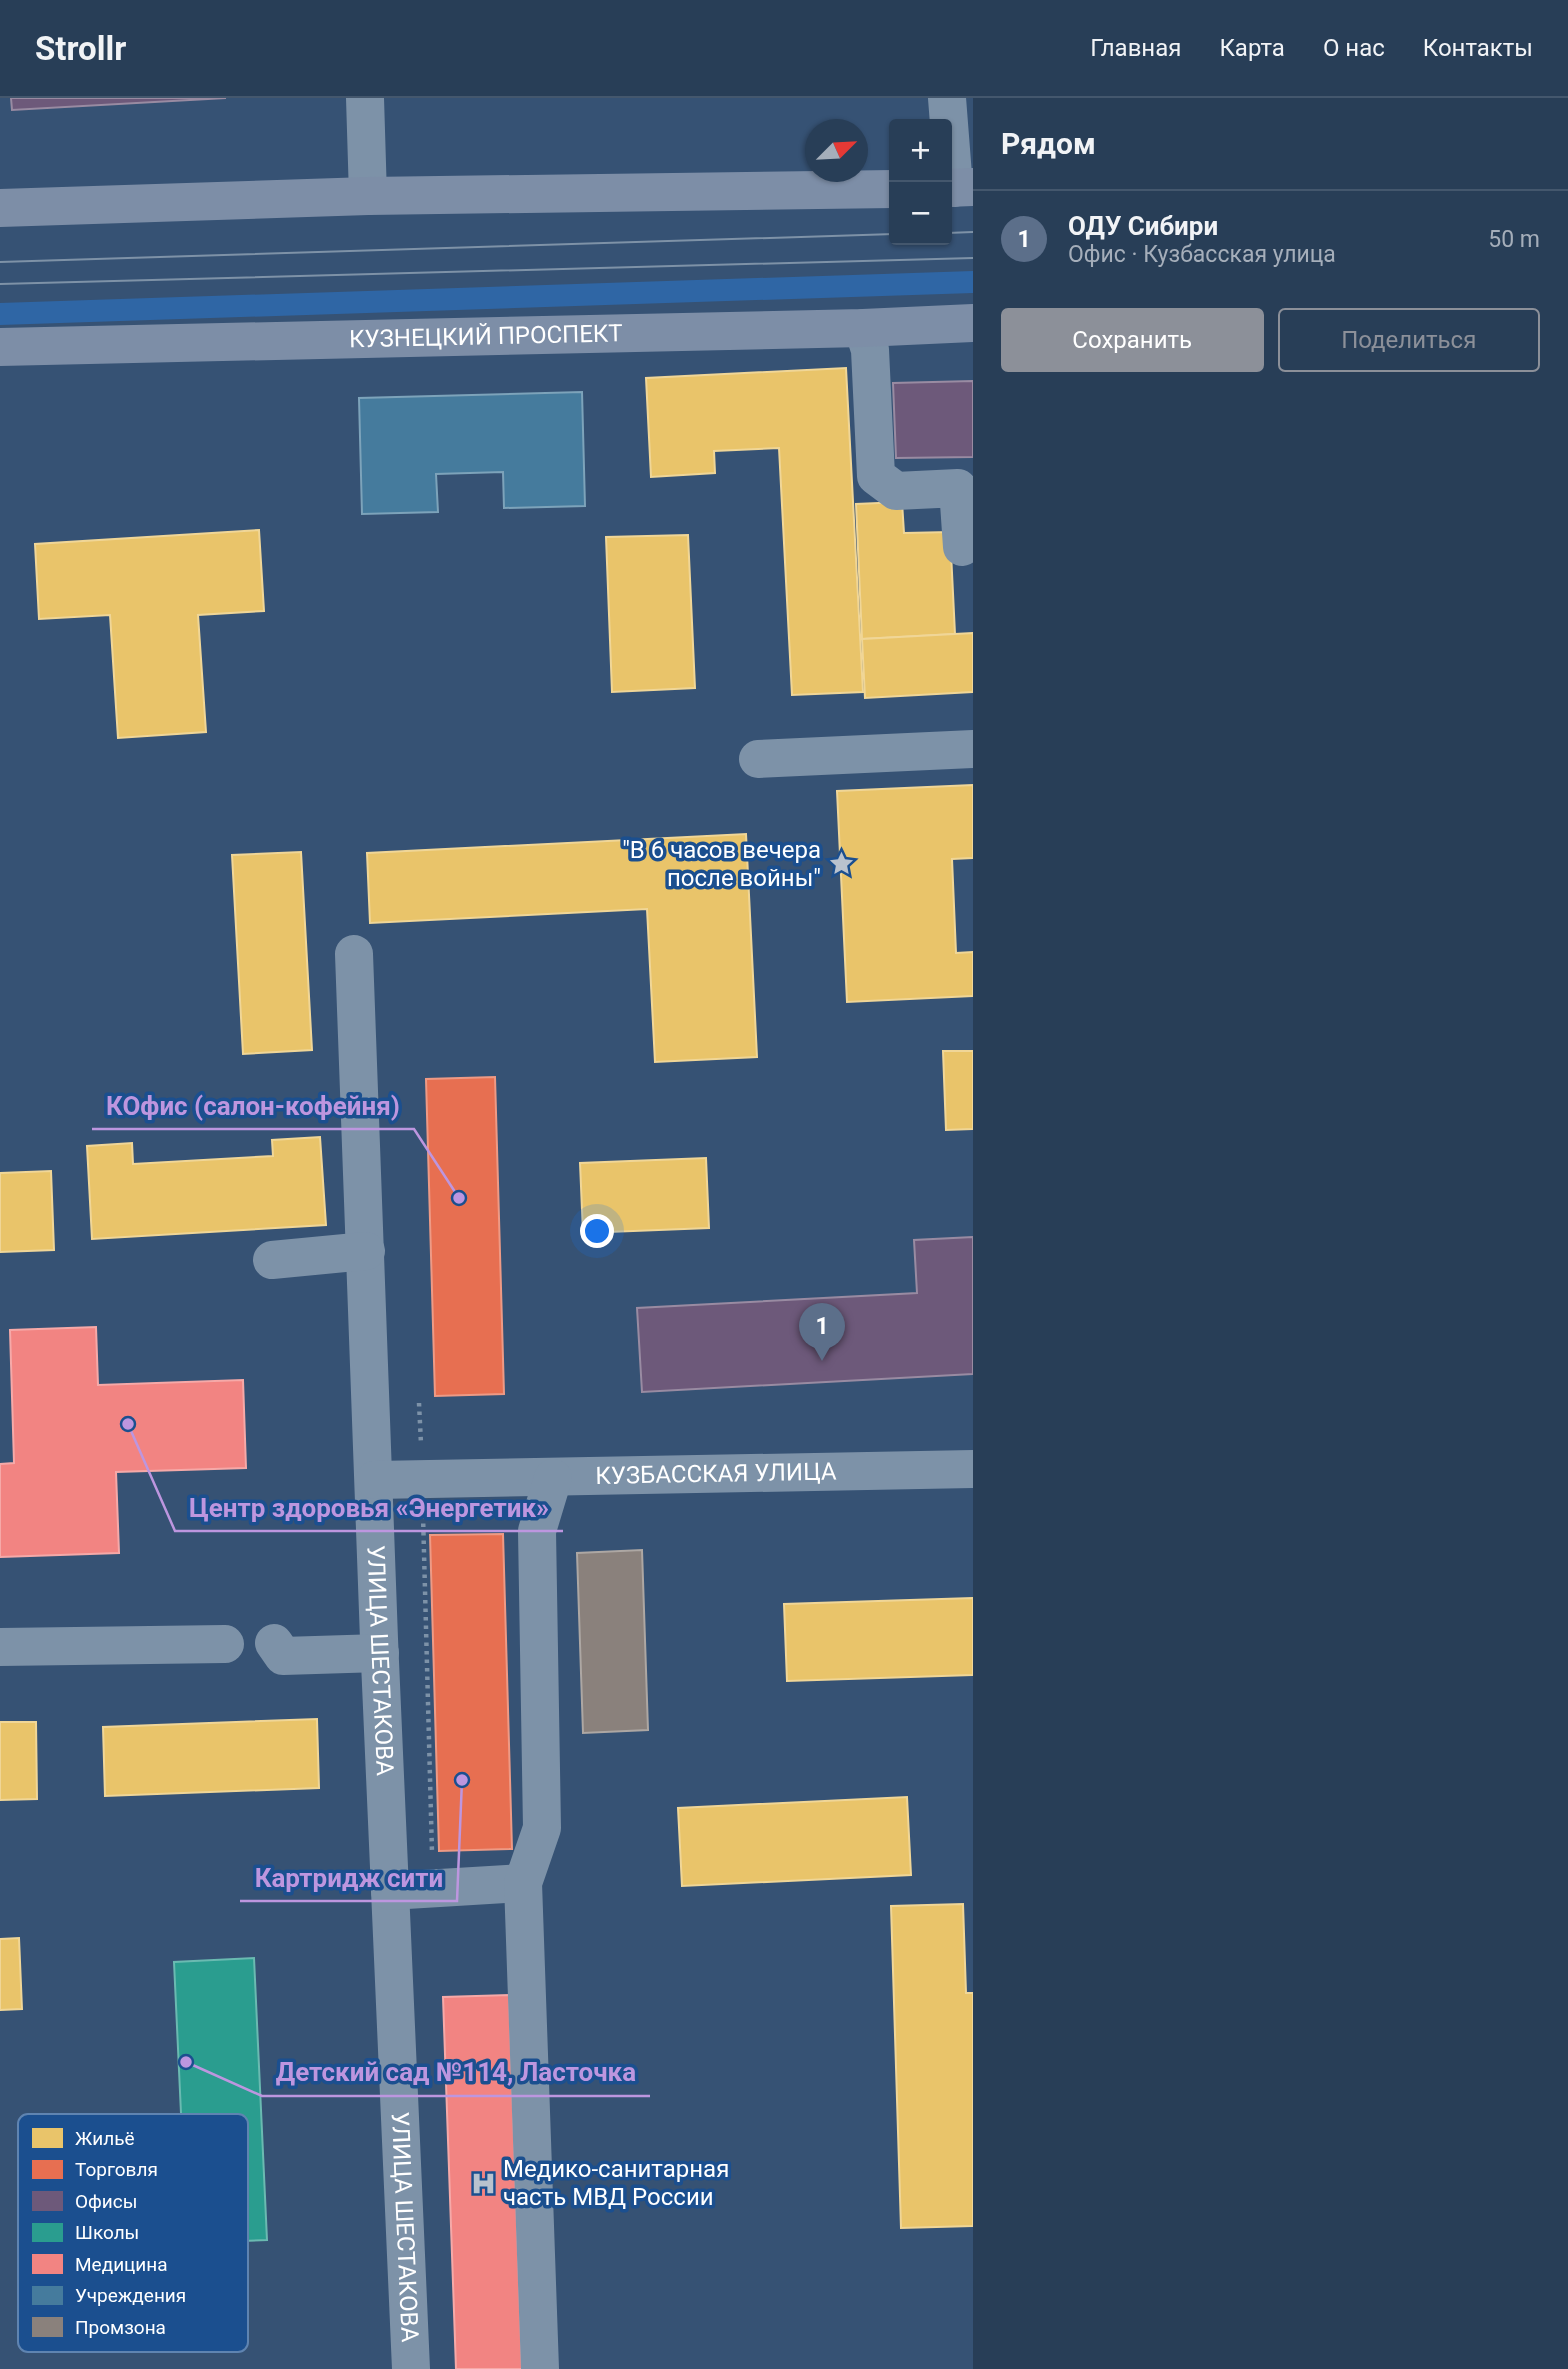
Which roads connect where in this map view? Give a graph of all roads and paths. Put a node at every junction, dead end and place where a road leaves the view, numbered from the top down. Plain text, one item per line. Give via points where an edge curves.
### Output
1 (365, 98) edge
2 (947, 98) edge
3 (958, 188) edge
4 (889, 189) edge
5 (368, 196) junction
6 (0, 208) edge
7 (973, 323) edge
8 (863, 328) junction
9 (0, 347) edge
10 (962, 547) dead end
11 (973, 749) edge
12 (758, 759) dead end
13 (354, 954) dead end
14 (366, 1251) junction
15 (272, 1260) dead end
16 (419, 1403) dead end
17 (973, 1469) edge
18 (553, 1478) junction
19 (422, 1479) junction
20 (375, 1480) junction
21 (274, 1643) dead end
22 (225, 1644) dead end
23 (0, 1647) edge
24 (380, 1653) junction
25 (523, 1883) junction
26 (433, 1887) junction
27 (390, 1891) junction
28 (411, 2369) edge
29 (540, 2369) edge

1 - 5 street
2 - 3 street
4 - 5 main road
5 - 6 main road
7 - 8 main road, КУЗНЕЦКИЙ ПРОСПЕКТ
8 - 9 main road, КУЗНЕЦКИЙ ПРОСПЕКТ
8 - 10 street via 870,350 876,476 896,491 958,488
11 - 12 street
13 - 14 street, УЛИЦА ШЕСТАКОВА
14 - 15 street
14 - 20 street, УЛИЦА ШЕСТАКОВА
16 - 19 path
17 - 18 street, КУЗБАССКАЯ УЛИЦА
18 - 19 street, КУЗБАССКАЯ УЛИЦА
18 - 25 street via 537,1531 542,1828
19 - 20 street, КУЗБАССКАЯ УЛИЦА
19 - 26 path
20 - 24 street, УЛИЦА ШЕСТАКОВА
21 - 24 street via 282,1656
22 - 23 street
24 - 27 street, УЛИЦА ШЕСТАКОВА
25 - 26 street
25 - 29 street
26 - 27 street
27 - 28 street, УЛИЦА ШЕСТАКОВА

